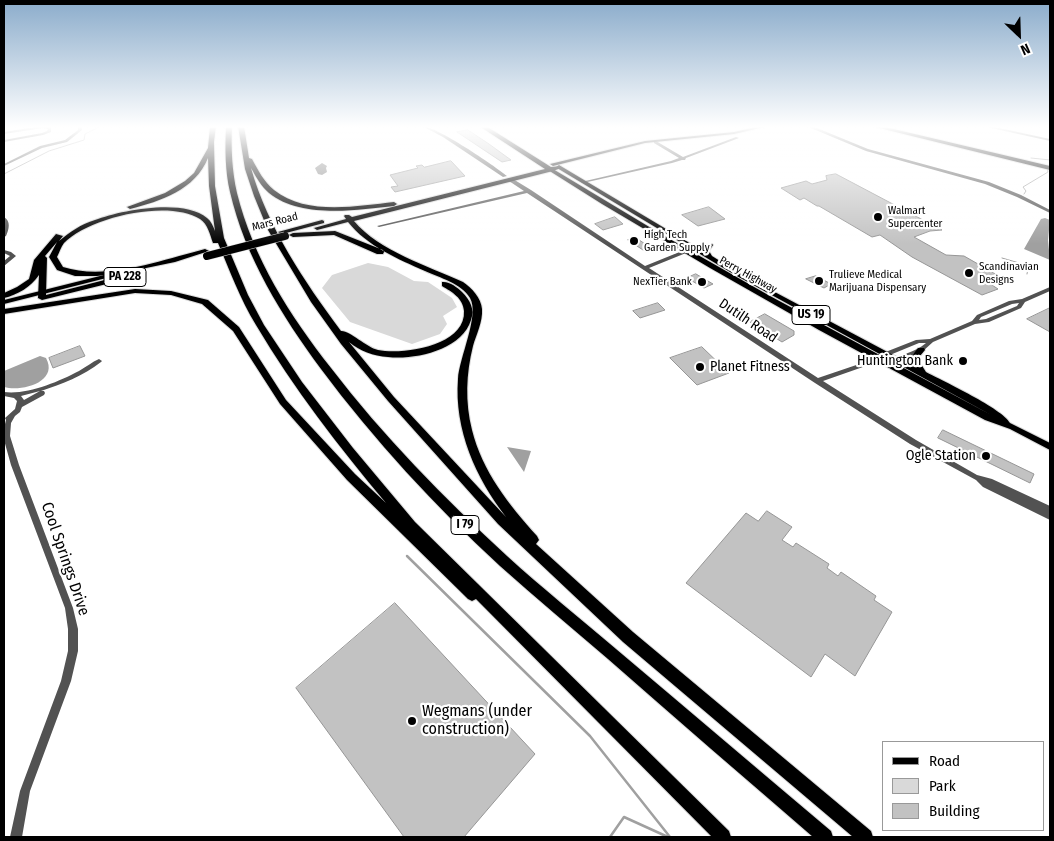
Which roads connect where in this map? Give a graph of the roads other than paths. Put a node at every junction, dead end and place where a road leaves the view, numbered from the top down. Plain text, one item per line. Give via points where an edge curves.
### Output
1 (203, 165) edge
2 (212, 165) edge
3 (230, 165) edge
4 (248, 165) edge
5 (254, 165) edge
6 (489, 165) edge
7 (552, 165) edge
8 (566, 165) edge
9 (656, 165) edge
10 (922, 165) edge
11 (549, 166) junction
12 (559, 167) junction
13 (508, 178) junction
14 (582, 182) junction
15 (529, 191) junction
16 (394, 204) junction
17 (1050, 212) edge
18 (372, 215) junction
19 (4, 218) edge
20 (349, 218) junction
21 (379, 226) dead end
22 (360, 228) junction
23 (287, 234) junction
24 (4, 236) edge
25 (710, 244) dead end
26 (690, 249) junction
27 (4, 251) edge
28 (44, 252) junction
29 (206, 254) junction
30 (710, 258) junction
31 (4, 264) edge
32 (231, 268) junction
33 (645, 268) junction
34 (136, 269) junction
35 (1050, 289) edge
36 (4, 296) edge
37 (42, 296) junction
38 (314, 300) junction
39 (4, 302) edge
40 (4, 310) edge
41 (931, 340) junction
42 (920, 350) junction
43 (882, 357) junction
44 (895, 360) junction
45 (927, 377) junction
46 (817, 381) junction
47 (4, 394) edge
48 (14, 395) junction
49 (21, 405) junction
50 (12, 416) junction
51 (4, 421) edge
52 (1013, 427) junction
53 (5, 435) edge
54 (1050, 447) edge
55 (7, 448) edge
56 (976, 477) junction
57 (1050, 510) edge
58 (1050, 517) edge
59 (579, 590) junction
60 (590, 704) junction
61 (16, 837) edge
62 (723, 837) edge
63 (825, 837) edge
64 (865, 837) edge

1 - 28 highway via 184,186 164,196 79,224 57,237
2 - 32 highway via 214,207 220,238
3 - 63 highway, I 79 via 234,194 258,260 296,326 349,398 389,445 504,561
4 - 38 highway via 265,217
5 - 16 highway via 264,184 292,202 338,209
6 - 13 street, Dutilh Road
7 - 11 main road
8 - 12 main road
9 - 14 street
10 - 17 street via 987,183
11 - 12 highway, PA 228
11 - 13 highway, Mars Road / PA 228
11 - 26 main road, Perry Highway / US 19
12 - 14 main road, Perry Highway / US 19
13 - 15 street, Dutilh Road
13 - 16 highway, Mars Road / PA 228
13 - 18 highway, Mars Road / PA 228
14 - 26 main road, Perry Highway / US 19
15 - 21 street
15 - 33 street, Dutilh Road
16 - 20 highway, Mars Road / PA 228
18 - 20 highway, Mars Road / PA 228
18 - 22 highway via 363,221
19 - 24 street via 7,226
20 - 22 highway
20 - 23 highway, Mars Road / PA 228
20 - 23 highway, Mars Road / PA 228
22 - 59 highway via 378,245 460,284 474,298 478,313 462,376 462,400 475,454 486,478 513,518
23 - 29 highway, Mars Road / PA 228, bridge
23 - 38 highway via 336,233 391,257 456,290 468,305 469,317 457,335 440,346 412,354 385,354 370,351 354,342 340,331
25 - 30 main road via 706,251
26 - 30 main road, Perry Highway / US 19
26 - 33 street
26 - 43 main road, Perry Highway / US 19
27 - 31 street via 13,256
28 - 36 highway via 32,280
28 - 37 highway
29 - 34 highway, Mars Road / PA 228
29 - 37 highway, Mars Road / PA 228
30 - 43 main road, Perry Highway / US 19
32 - 34 highway via 207,222 195,214 174,209 134,212 92,223 65,238 53,257 60,268 80,274
32 - 60 highway via 260,325 349,451 412,526
33 - 46 street, Dutilh Road
34 - 37 main road, Mars Road / PA 228
35 - 41 street via 987,321 974,322
37 - 39 main road, Mars Road / PA 228
37 - 40 main road, Mars Road / PA 228
38 - 59 highway via 368,373 444,459 502,520
40 - 60 highway via 136,291 172,293 205,302 236,329 282,402 351,477 447,572
41 - 42 street
41 - 43 street via 918,341
42 - 44 street
42 - 45 main road via 915,363
43 - 44 main road, Perry Highway / US 19
43 - 46 street
43 - 52 main road, Perry Highway / US 19 via 988,418
44 - 45 main road, Perry Highway / US 19
45 - 52 main road, Perry Highway / US 19 via 993,412
46 - 56 street, Dutilh Road via 913,442
47 - 48 street
48 - 49 street via 20,398
48 - 49 street via 38,390 99,362 90,372 37,394
49 - 50 street
50 - 51 street
50 - 53 street, Cool Springs Drive
52 - 54 main road, Perry Highway / US 19
53 - 55 street, Cool Springs Drive
55 - 61 street, Cool Springs Drive via 69,608 73,629 73,651 66,681 25,791
56 - 57 street, Dutilh Road
56 - 58 street, Dutilh Road
59 - 64 highway via 628,638
60 - 62 highway

